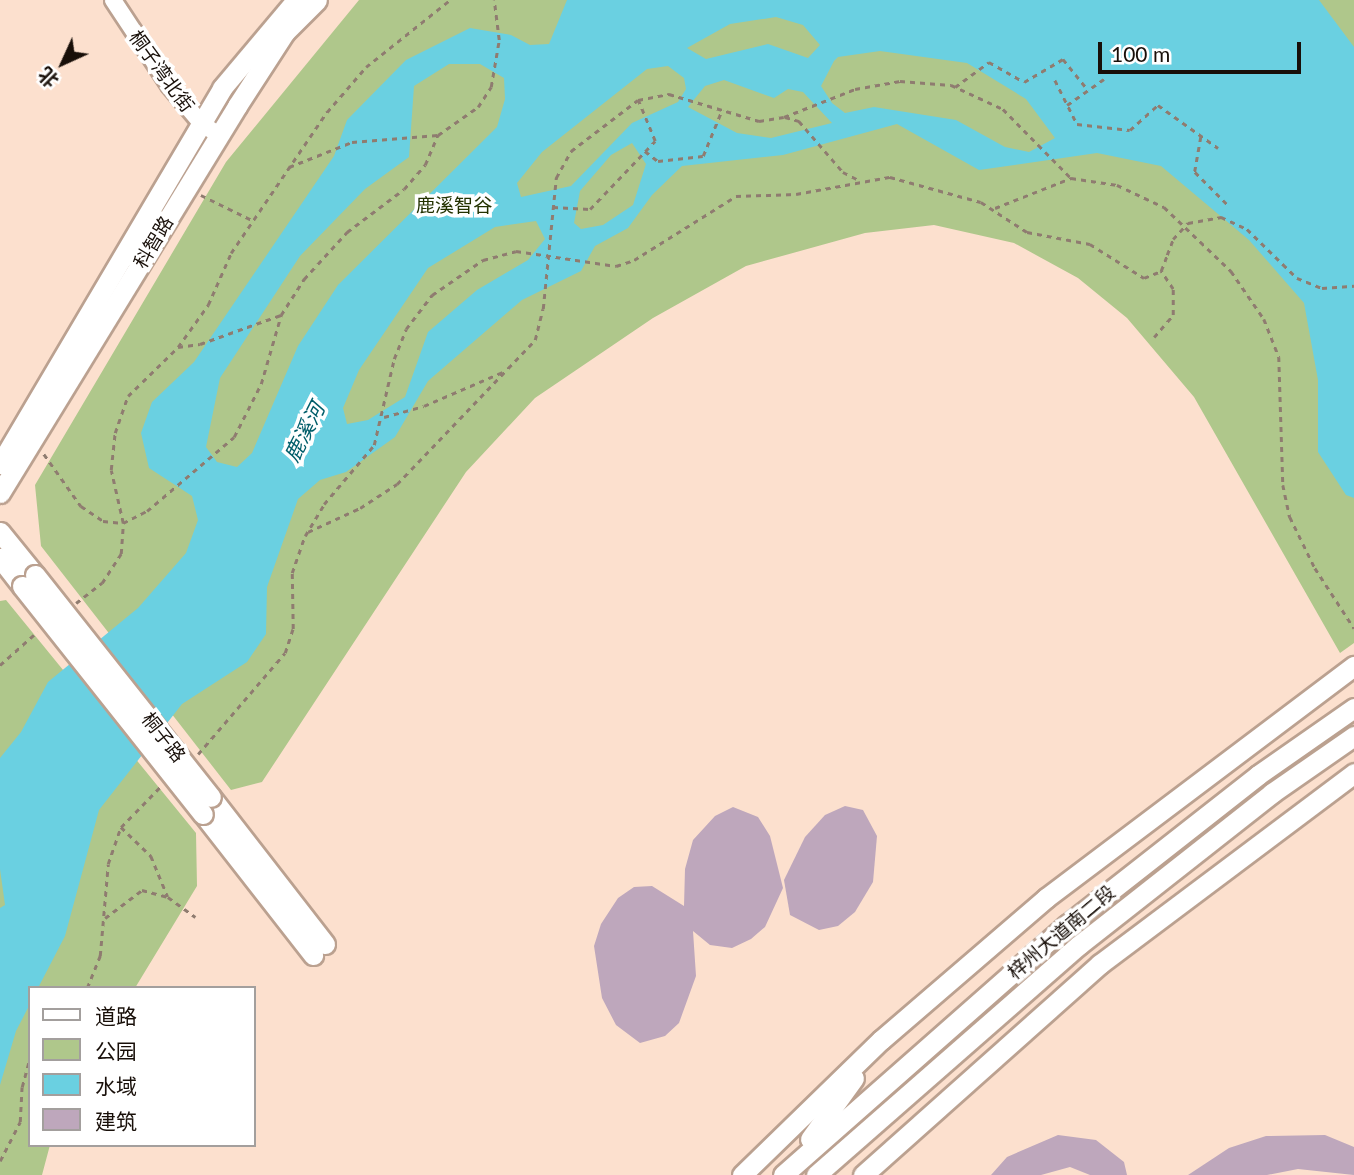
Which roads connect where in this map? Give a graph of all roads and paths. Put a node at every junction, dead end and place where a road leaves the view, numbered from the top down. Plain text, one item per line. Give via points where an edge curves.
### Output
1 (113, 0) edge
2 (296, 0) edge
3 (317, 0) edge
4 (450, 0) edge
5 (494, 0) edge
6 (1104, 79) dead end
7 (1055, 80) dead end
8 (955, 87) junction
9 (1088, 90) junction
10 (638, 100) junction
11 (1068, 105) junction
12 (722, 110) junction
13 (784, 117) junction
14 (201, 123) junction
15 (219, 135) junction
16 (438, 135) junction
17 (1201, 136) junction
18 (1218, 148) dead end
19 (645, 151) junction
20 (288, 168) junction
21 (1072, 178) junction
22 (857, 180) junction
23 (187, 188) junction
24 (1227, 204) dead end
25 (552, 207) junction
26 (994, 208) junction
27 (252, 220) junction
28 (550, 256) junction
29 (1161, 271) junction
30 (1354, 286) edge
31 (281, 315) junction
32 (1154, 337) dead end
33 (178, 347) junction
34 (508, 369) junction
35 (383, 417) junction
36 (33, 439) junction
37 (0, 464) edge
38 (0, 493) edge
39 (123, 523) junction
40 (0, 532) edge
41 (307, 532) junction
42 (0, 558) edge
43 (29, 580) junction
44 (67, 610) dead end
45 (46, 625) dead end
46 (1354, 628) edge
47 (0, 665) edge
48 (1354, 666) edge
49 (1354, 708) edge
50 (1354, 736) edge
51 (196, 756) dead end
52 (1354, 773) edge
53 (164, 783) dead end
54 (121, 827) junction
55 (168, 897) junction
56 (105, 918) junction
57 (196, 918) dead end
58 (319, 949) dead end
59 (87, 986) edge
60 (881, 1040) junction
61 (28, 1065) edge
62 (0, 1161) edge
63 (785, 1173) edge
64 (742, 1175) edge
65 (816, 1175) edge
66 (863, 1175) edge

1 - 14 street, 桐子湾北街 via 169,85
2 - 14 main road, 科智路 via 222,88
3 - 15 main road, 科智路 via 285,32
4 - 20 path via 366,67
5 - 16 path via 499,40 491,88 478,107
6 - 9 path
7 - 11 path
8 - 9 path via 989,62 1024,82 1063,59
8 - 13 path via 900,81 855,89
8 - 21 path via 1003,109
9 - 11 path
10 - 12 path via 669,94
10 - 19 path via 655,141
10 - 25 path via 571,151 556,178
11 - 17 path via 1077,124 1130,130 1158,105
12 - 13 path via 760,121
12 - 19 path via 704,156 659,161
13 - 22 path via 804,127 843,172
14 - 15 street, 桐子湾北街
14 - 37 main road, 科智路
15 - 23 main road, 科智路
16 - 20 path via 352,142
16 - 31 path via 425,165 323,256
17 - 18 path
17 - 24 path via 1195,172
19 - 25 path via 590,209
20 - 27 path
21 - 26 path
21 - 46 path via 1117,185 1164,207 1231,271 1264,319 1279,357 1283,485 1290,517 1315,568
22 - 26 path via 890,177
22 - 28 path via 796,194 736,196 634,260 616,266
23 - 27 path
23 - 36 main road, 科智路
25 - 28 path
26 - 29 path via 1027,232 1090,244 1144,278
27 - 33 path via 208,305
28 - 34 path via 535,340
28 - 35 path via 516,251 483,260 432,295 406,329 394,359
29 - 30 path, bridge via 1173,239 1188,223 1222,218 1247,229 1297,278 1322,288
29 - 32 path via 1172,289 1173,315
31 - 33 path via 200,344
31 - 39 path via 247,416 222,448 147,511
33 - 39 path via 128,396 114,433 111,470
34 - 35 path via 424,406
34 - 41 path via 397,484 360,508
35 - 41 path via 374,445 324,504
36 - 38 main road, 科智路
36 - 39 path via 81,506 103,521
39 - 44 path via 121,554 102,583
40 - 43 main road, 桐子路
41 - 51 path via 292,573 293,629 285,653
42 - 43 main road, 桐子路
43 - 58 main road, 桐子路, bridge
45 - 47 path
48 - 60 main road via 1046,898
49 - 63 main road, 梓州大道南二段 via 1258,775 1067,925
50 - 65 main road, 梓州大道南二段 via 1272,793 1079,944
52 - 66 main road via 1100,964
53 - 54 path
54 - 55 path via 150,856
54 - 56 path via 107,864
55 - 56 path via 142,890
55 - 57 path
56 - 59 path via 100,956
60 - 63 main road
60 - 64 main road
61 - 62 path via 20,1122

